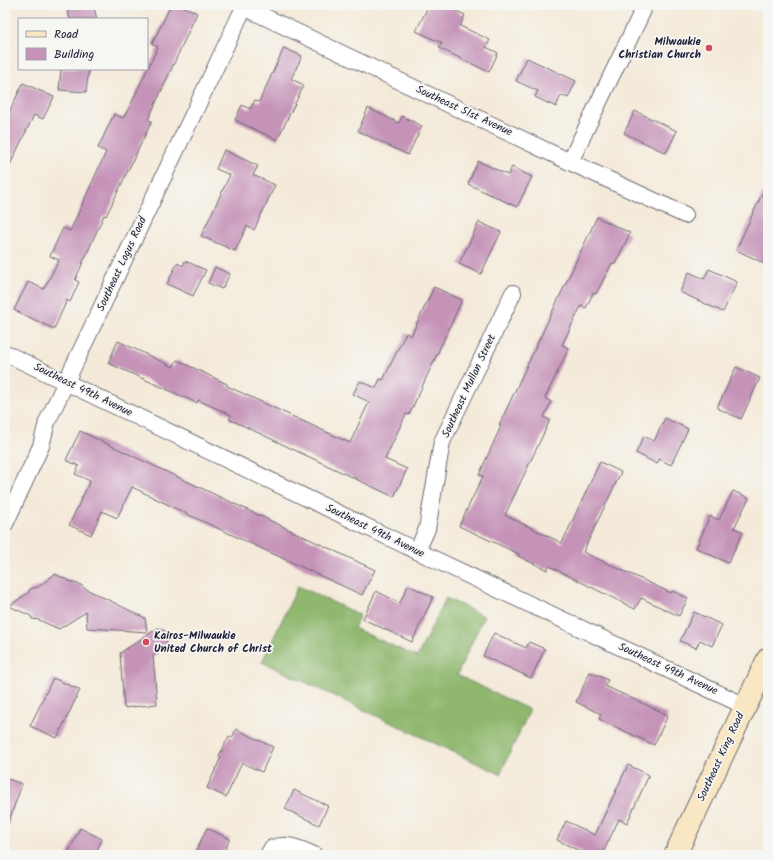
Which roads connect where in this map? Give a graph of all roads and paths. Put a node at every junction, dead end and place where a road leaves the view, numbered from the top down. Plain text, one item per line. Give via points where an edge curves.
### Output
1 (244, 6) edge
2 (643, 10) dead end
3 (570, 162) junction
4 (685, 215) dead end
5 (513, 293) dead end
6 (5, 353) edge
7 (66, 382) junction
8 (5, 524) edge
9 (417, 551) junction
10 (768, 659) edge
11 (746, 706) junction
12 (268, 855) edge
13 (314, 855) edge
14 (675, 855) edge

1 - 3 street, Southeast 51st Avenue
1 - 7 street, Southeast Logus Road
2 - 3 street
3 - 4 street, Southeast 51st Avenue
5 - 9 street, Southeast Mullan Street via 442,442 427,529
6 - 7 street, Southeast 49th Avenue
7 - 8 street, Southeast Logus Road via 47,422 41,446
7 - 9 street, Southeast 49th Avenue
9 - 11 street, Southeast 49th Avenue
10 - 11 main road, Southeast King Road
11 - 14 main road, Southeast King Road
12 - 13 street via 272,848 280,845 293,846

